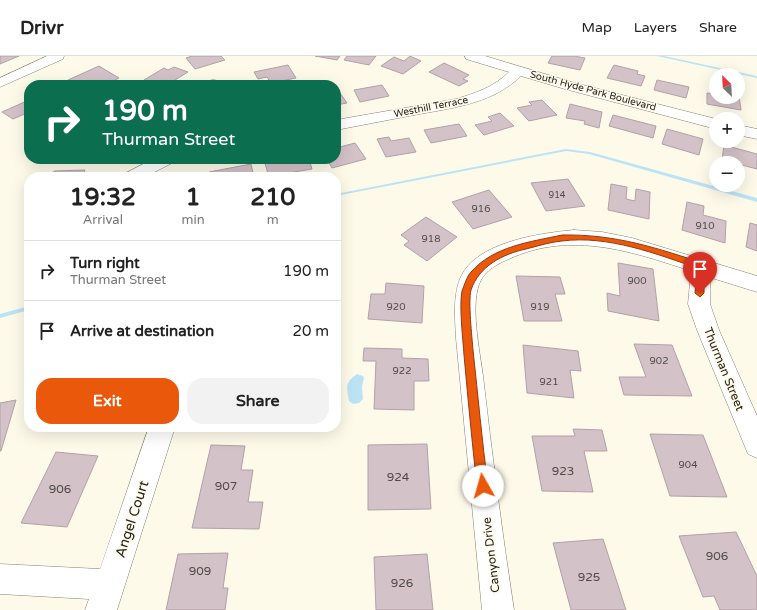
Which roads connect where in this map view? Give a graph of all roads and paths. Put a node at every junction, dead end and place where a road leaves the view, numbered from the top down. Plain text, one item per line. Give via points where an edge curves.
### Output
1 (58, 56) edge
2 (472, 56) edge
3 (518, 71) junction
4 (0, 83) edge
5 (709, 122) edge
6 (341, 124) edge
7 (745, 131) edge
8 (757, 134) edge
9 (157, 164) edge
10 (141, 172) edge
11 (705, 268) junction
12 (757, 284) edge
13 (160, 432) edge
14 (757, 445) edge
15 (0, 579) edge
16 (106, 597) edge
17 (498, 610) edge

1 - 4 street
2 - 3 street, South Hyde Park Boulevard
3 - 5 street, South Hyde Park Boulevard
3 - 6 street, Westhill Terrace via 488,94 458,103
7 - 8 street
9 - 10 street
11 - 12 street, Canyon Drive
11 - 14 street, Thurman Street via 700,283 699,304
11 - 17 street, Canyon Drive via 656,250 586,237 562,238 515,248 485,263 473,275 466,292 467,330 475,427
13 - 16 street, Angel Court
15 - 16 street

